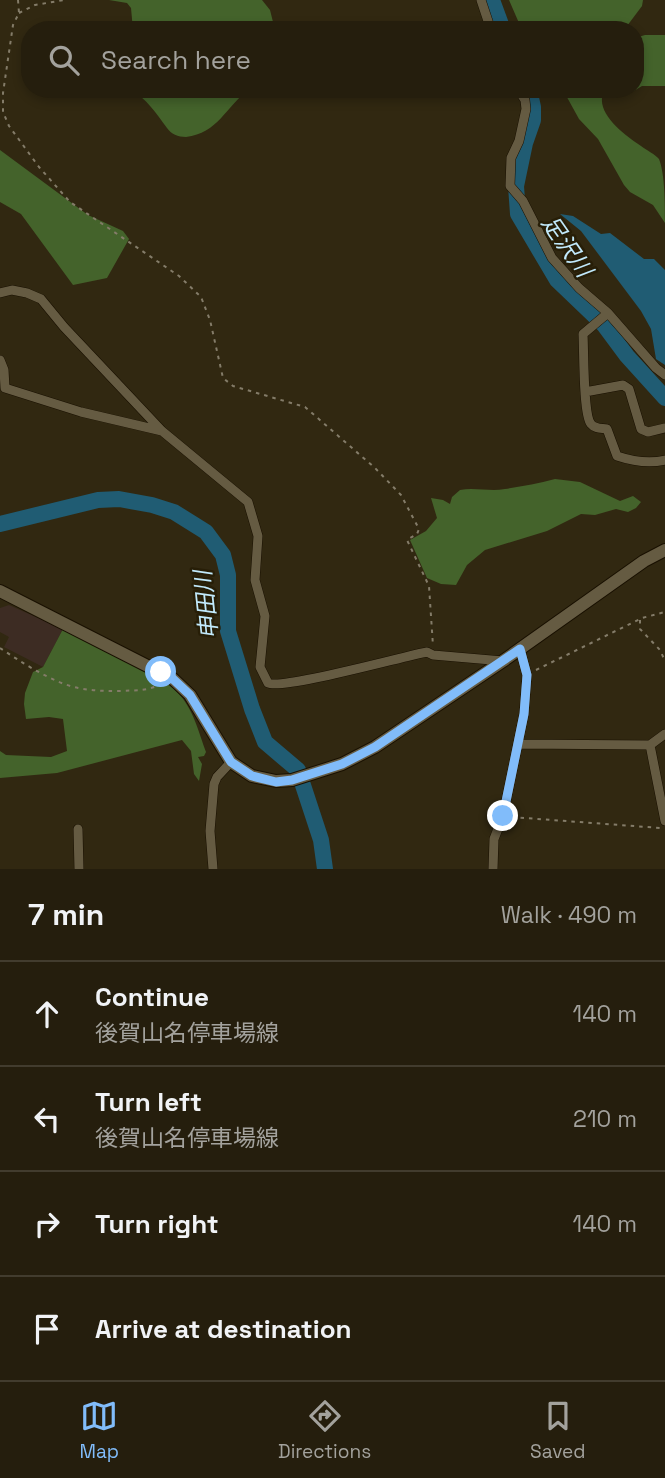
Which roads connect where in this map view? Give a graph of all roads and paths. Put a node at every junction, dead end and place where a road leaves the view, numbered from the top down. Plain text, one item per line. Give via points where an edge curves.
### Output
1 (18, 0) edge
2 (64, 0) edge
3 (481, 0) edge
4 (19, 13) junction
5 (488, 21) edge
6 (524, 98) edge
7 (0, 293) edge
8 (608, 313) junction
9 (0, 360) edge
10 (665, 375) edge
11 (585, 392) junction
12 (665, 428) edge
13 (162, 431) junction
14 (665, 460) edge
15 (665, 550) edge
16 (0, 590) edge
17 (665, 612) edge
18 (639, 619) junction
19 (0, 649) edge
20 (520, 649) junction
21 (433, 655) junction
22 (503, 661) junction
23 (665, 661) edge
24 (527, 675) junction
25 (173, 679) junction
26 (665, 734) edge
27 (519, 744) junction
28 (650, 745) junction
29 (231, 762) junction
30 (503, 816) junction
31 (665, 821) edge
32 (78, 829) dead end
33 (665, 829) edge
34 (79, 869) edge
35 (214, 869) edge
36 (493, 869) edge

1 - 4 path
2 - 4 path
3 - 5 street
4 - 21 path via 13,25 3,93 9,126 70,202 179,275 201,297 223,378 233,386 305,407 401,495 419,529 407,540 429,586
6 - 8 street via 526,108 511,158 510,186 523,201 552,258
7 - 13 street via 12,290 41,299
8 - 10 street
8 - 11 street via 583,334
9 - 13 street via 5,387 94,416
11 - 12 street via 623,385 629,389 641,429
11 - 14 street via 589,422 607,429 617,456 630,461
13 - 21 street via 248,502 258,536 254,580 265,616 260,667 268,683 275,686 427,652
15 - 20 main road
16 - 25 main road
17 - 18 path
18 - 23 path via 640,629
18 - 24 path
19 - 25 path via 76,688 150,690
20 - 22 main road
20 - 24 street
21 - 22 street
22 - 29 main road via 342,764 276,782 252,776
24 - 27 street
25 - 29 main road via 190,695
26 - 28 street
27 - 28 street
27 - 30 street
28 - 31 street
29 - 35 street via 214,784
30 - 33 path
30 - 36 street via 494,839
32 - 34 street

